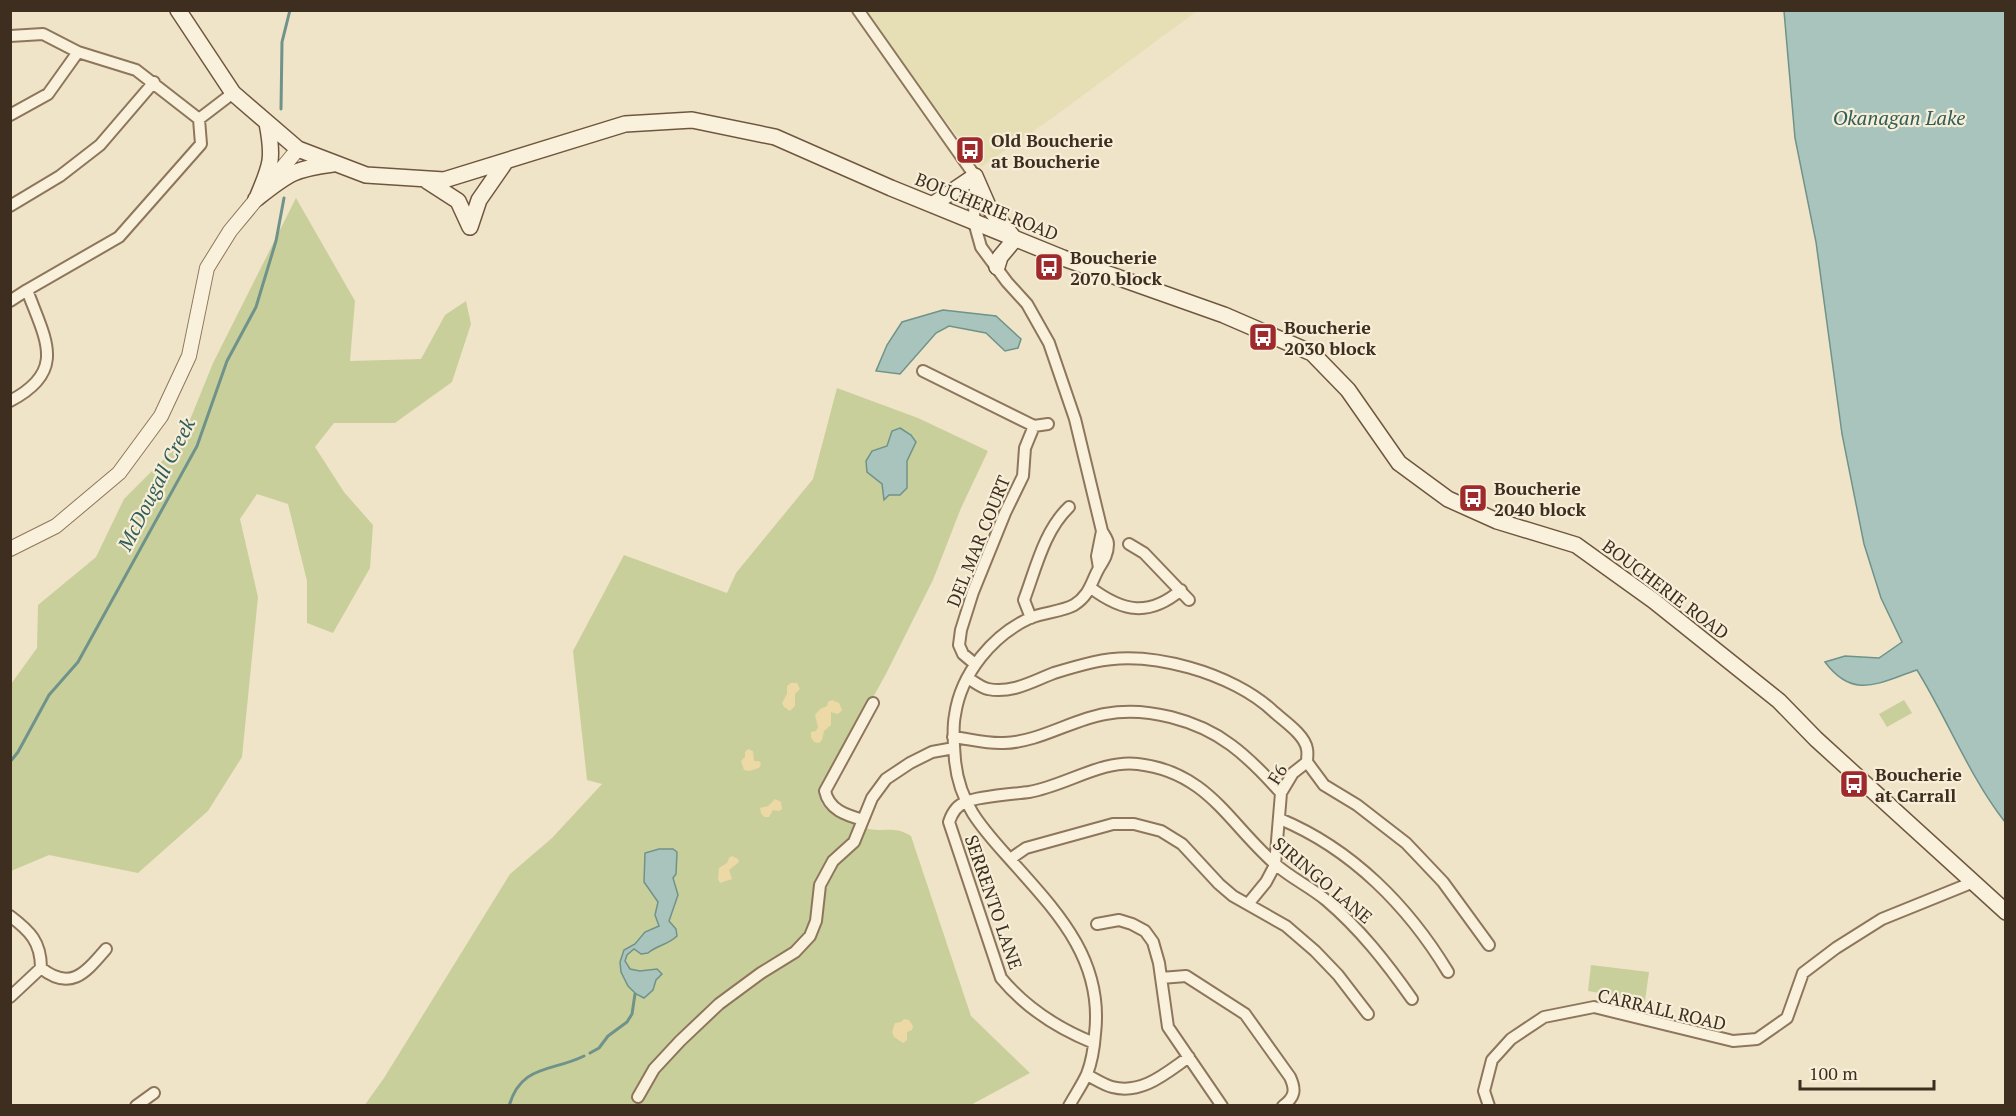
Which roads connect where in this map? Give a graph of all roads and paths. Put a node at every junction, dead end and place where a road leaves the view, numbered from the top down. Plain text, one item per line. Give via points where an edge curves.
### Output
1 (178, 10) edge
2 (858, 10) edge
3 (10, 36) edge
4 (78, 52) junction
5 (154, 82) junction
6 (233, 93) junction
7 (10, 115) edge
8 (199, 119) junction
9 (267, 123) junction
10 (298, 149) junction
11 (506, 161) junction
12 (336, 164) junction
13 (975, 176) junction
14 (424, 179) junction
15 (256, 199) junction
16 (932, 205) junction
17 (10, 206) edge
18 (974, 222) junction
19 (1015, 239) junction
20 (997, 267) junction
21 (27, 290) junction
22 (10, 301) edge
23 (923, 371) dead end
24 (10, 402) edge
25 (1048, 424) dead end
26 (1034, 426) junction
27 (1069, 507) dead end
28 (1129, 544) dead end
29 (10, 549) edge
30 (1091, 588) junction
31 (1181, 590) junction
32 (1189, 600) dead end
33 (1031, 618) junction
34 (975, 664) junction
35 (968, 678) junction
36 (873, 703) dead end
37 (954, 742) junction
38 (1306, 762) junction
39 (1281, 793) junction
40 (966, 802) junction
41 (1280, 819) junction
42 (863, 820) junction
43 (1010, 859) junction
44 (1275, 865) junction
45 (1971, 883) junction
46 (1248, 904) junction
47 (2006, 912) edge
48 (10, 916) edge
49 (1097, 924) dead end
50 (1489, 945) dead end
51 (106, 949) dead end
52 (41, 968) junction
53 (1448, 972) dead end
54 (1161, 978) junction
55 (10, 997) edge
56 (1412, 999) dead end
57 (1368, 1014) dead end
58 (1094, 1043) junction
59 (1189, 1058) junction
60 (1087, 1075) junction
61 (154, 1093) dead end
62 (638, 1097) dead end
63 (136, 1106) edge
64 (1069, 1106) edge
65 (1222, 1106) edge
66 (1283, 1106) edge
67 (1489, 1106) edge

1 - 6 main road, BOUCHERIE ROAD
2 - 13 street
3 - 4 street via 43,34
4 - 5 street via 136,70
4 - 7 street via 48,94
5 - 8 street
5 - 17 street via 100,145 60,176
6 - 8 street
6 - 9 main road, BOUCHERIE ROAD
8 - 21 street via 201,144 119,237
9 - 10 main road, BOUCHERIE ROAD
9 - 15 main road via 271,165
10 - 12 main road, BOUCHERIE ROAD
10 - 15 street
11 - 14 main road, BOUCHERIE ROAD via 444,180
11 - 14 main road via 478,200 470,227 458,201
11 - 16 main road, BOUCHERIE ROAD via 625,124 692,120 775,137
12 - 14 main road, BOUCHERIE ROAD via 366,175
12 - 15 main road via 298,170
13 - 16 main road
13 - 18 street
13 - 19 main road via 989,208
15 - 29 street via 207,268 189,356 161,416 119,473 56,526
16 - 18 main road, BOUCHERIE ROAD
18 - 19 main road, BOUCHERIE ROAD
18 - 20 street via 981,247
19 - 20 main road
19 - 45 main road, BOUCHERIE ROAD via 1224,315 1312,353 1348,390 1399,462 1448,499 1497,521 1576,545 1654,601 1779,701
20 - 30 street via 1027,304 1049,343 1075,419 1108,542 1106,560
21 - 22 street
21 - 24 street via 45,337 48,358 43,378
23 - 26 street
25 - 26 street
26 - 34 street, DEL MAR COURT via 1025,448 1023,476 977,582 961,630 958,645
27 - 33 street via 1048,534 1024,600
28 - 31 street via 1144,552
30 - 31 street via 1126,608 1156,607
30 - 33 street via 1073,604
31 - 32 street
33 - 34 street via 1007,632
34 - 35 street
35 - 37 street via 957,706
35 - 38 street via 986,689 1003,690 1096,661 1161,660 1200,670 1271,708 1308,747
36 - 42 street via 825,791 834,808
37 - 39 street via 1004,743 1040,736 1104,714 1135,711 1169,717 1230,744
37 - 40 street via 957,777
37 - 42 street via 886,779
38 - 39 street, F6 via 1293,773
38 - 50 street via 1324,785 1406,843 1443,882
39 - 41 street, F6
40 - 43 street via 981,827
40 - 44 street, SIRINGO LANE via 1035,791 1122,763 1140,764 1173,772 1195,783
40 - 58 street, SERRENTO LANE via 952,812 949,822 1001,978 1031,1008
41 - 44 street, F6
41 - 53 street via 1330,846 1368,874 1431,942
42 - 62 street via 854,842 833,861 819,885 816,921 810,936 795,952 761,973 680,1041 654,1070
43 - 46 street via 1026,848 1113,824 1134,824 1161,831 1182,844 1219,884
43 - 58 street via 1074,937 1090,971 1097,1021
44 - 46 street, F6
44 - 56 street, SIRINGO LANE via 1324,898 1357,928
45 - 47 main road, BOUCHERIE ROAD
45 - 67 street, CARRALL ROAD via 1882,919 1836,948 1803,973 1787,1018 1757,1039 1733,1041 1594,1007 1544,1017 1511,1039 1492,1060 1484,1091
46 - 57 street via 1286,926 1316,951
48 - 52 street via 37,941
49 - 54 street via 1119,920 1145,931 1153,942
51 - 52 street via 86,972 75,977 64,980
52 - 55 street
54 - 59 street via 1168,1027
54 - 66 street via 1186,976 1245,1014 1295,1086 1294,1094
58 - 60 street
59 - 60 street via 1146,1085 1132,1089 1112,1087
59 - 65 street
60 - 64 street
61 - 63 street

